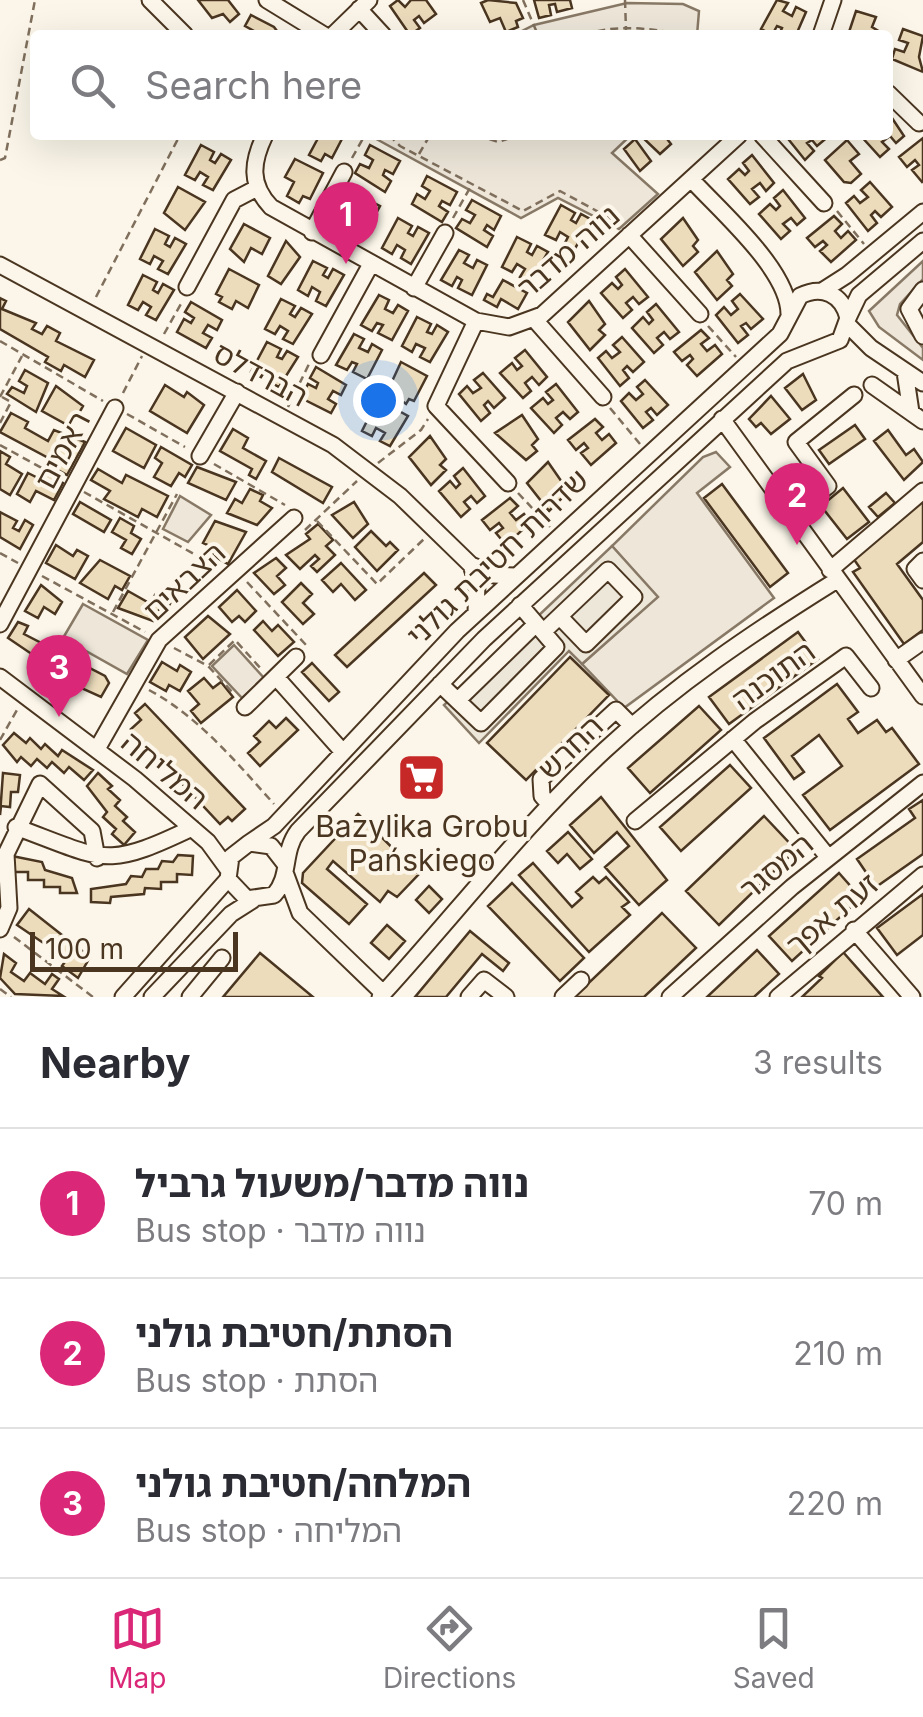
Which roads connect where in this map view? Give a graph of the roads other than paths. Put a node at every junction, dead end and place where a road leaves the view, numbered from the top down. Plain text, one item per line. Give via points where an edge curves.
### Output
1 (150, 0) edge
2 (267, 0) edge
3 (834, 0) edge
4 (364, 4) edge
5 (180, 30) edge
6 (316, 30) edge
7 (339, 30) edge
8 (380, 30) edge
9 (823, 30) edge
10 (893, 98) edge
11 (919, 124) dead end
12 (263, 140) edge
13 (734, 140) edge
14 (767, 140) edge
15 (344, 172) road end
16 (691, 179) junction
17 (256, 188) junction
18 (824, 203) road end
19 (923, 212) edge
20 (312, 232) junction
21 (445, 233) road end
22 (632, 233) junction
23 (923, 241) edge
24 (0, 264) edge
25 (370, 264) junction
26 (769, 265) junction
27 (187, 287) road end
28 (414, 288) junction
29 (923, 290) edge
30 (817, 291) junction
31 (700, 314) road end
32 (788, 316) junction
33 (534, 320) junction
34 (476, 321) junction
35 (848, 321) junction
36 (923, 336) edge
37 (822, 348) junction
38 (321, 355) road end
39 (901, 369) junction
40 (923, 383) edge
41 (872, 385) dead end
42 (237, 392) junction
43 (854, 394) dead end
44 (604, 397) road end
45 (116, 408) road end
46 (917, 416) edge
47 (722, 419) junction
48 (200, 456) dead end
49 (508, 483) road end
50 (923, 491) edge
51 (789, 515) junction
52 (294, 518) dead end
53 (923, 561) edge
54 (471, 565) junction
55 (834, 575) junction
56 (515, 576) junction
57 (923, 580) edge
58 (520, 605) junction
59 (476, 612) junction
60 (560, 617) junction
61 (0, 624) edge
62 (539, 628) junction
63 (923, 642) edge
64 (296, 657) road end
65 (896, 660) junction
66 (0, 677) edge
67 (274, 679) junction
68 (440, 684) junction
69 (871, 688) dead end
70 (923, 696) edge
71 (458, 700) junction
72 (245, 707) road end
73 (632, 726) junction
74 (733, 739) junction
75 (97, 749) junction
76 (342, 750) junction
77 (923, 784) edge
78 (550, 805) junction
79 (634, 820) dead end
80 (16, 827) junction
81 (196, 831) junction
82 (246, 844) junction
83 (828, 857) junction
84 (98, 858) junction
85 (285, 870) junction
86 (228, 873) junction
87 (923, 875) edge
88 (259, 900) junction
89 (300, 914) junction
90 (1, 928) edge
91 (854, 930) junction
92 (222, 958) dead end
93 (581, 980) dead end
94 (381, 995) edge
95 (123, 997) edge
96 (152, 997) edge
97 (190, 997) edge
98 (469, 997) edge
99 (506, 997) edge
100 (564, 997) edge
101 (670, 997) edge
102 (778, 997) edge
103 (912, 997) edge

1 - 5 street
2 - 6 street
3 - 9 street
4 - 7 street
4 - 8 street
10 - 11 street
12 - 17 street via 255,158
13 - 16 street, נווה מדבר
14 - 18 street
15 - 20 street
16 - 22 street, נווה מדבר
16 - 26 street
17 - 20 street, נווה מדבר via 271,207
17 - 27 street via 234,200
19 - 30 street
20 - 25 street, נווה מדבר
21 - 28 street
22 - 31 street
22 - 33 street, נווה מדבר
23 - 35 street via 859,295
24 - 42 street, הברדלס
25 - 28 street, נווה מדבר
25 - 38 street
26 - 30 street
26 - 32 street via 786,294
28 - 34 street, נווה מדבר
29 - 36 street via 908,309
30 - 32 street via 796,300
30 - 35 street via 838,298
32 - 37 street via 794,338
32 - 56 street, שדרות חטיבת גולני via 780,334
33 - 34 street, נווה מדבר via 509,327
33 - 44 street
34 - 49 street via 436,406
35 - 37 street
35 - 39 street
37 - 39 street via 857,349
37 - 47 street, שדרות חטיבת גולני via 787,361
39 - 40 street
39 - 46 street
41 - 46 street
42 - 48 street
42 - 54 street, הברדלס via 369,470
43 - 51 street via 796,442 828,486
45 - 61 street, ראמים
47 - 51 street
47 - 58 street, שדרות חטיבת גולני
50 - 55 street, החרש
51 - 55 street
52 - 75 street, הצבאים via 159,640
53 - 57 street via 914,569
54 - 56 street
54 - 59 street
55 - 65 street
55 - 73 street, החרש
56 - 59 street, שדרות חטיבת גולני
58 - 62 street
58 - 68 street, שדרות חטיבת גולני
59 - 76 street, שדרות חטיבת גולני
60 - 60 street via 586,644 634,597 608,570
60 - 62 street
62 - 71 street
62 - 71 street via 556,647 482,723
63 - 65 street
64 - 67 street
65 - 70 street
66 - 75 street, המליחה
67 - 72 street
67 - 76 street
68 - 71 street
68 - 85 street, שדרות חטיבת גולני via 295,835
69 - 74 street, התוכנה via 846,656
73 - 78 street, החרש
73 - 78 street via 616,710 541,779
74 - 79 street, התוכנה
74 - 83 street, התוכנה
75 - 81 street, המליחה
76 - 82 street, שדרות חטיבת גולני via 284,815
77 - 83 street, המסגר
78 - 94 street, החרש
80 - 84 street
80 - 84 street via 40,784 85,822
80 - 90 street via 6,854 9,908
81 - 82 street, המליחה via 218,843
81 - 84 street via 138,854
81 - 86 street, המליחה
82 - 85 street via 271,846
82 - 86 street
83 - 101 street, המסגר
85 - 88 street via 278,891
85 - 89 street
86 - 88 street via 237,893
86 - 95 street
87 - 91 street, זעת אפך
88 - 89 street
88 - 96 street via 230,914
89 - 94 street
91 - 102 street, זעת אפך
91 - 103 street
92 - 97 street
93 - 100 street
98 - 99 street via 484,980

